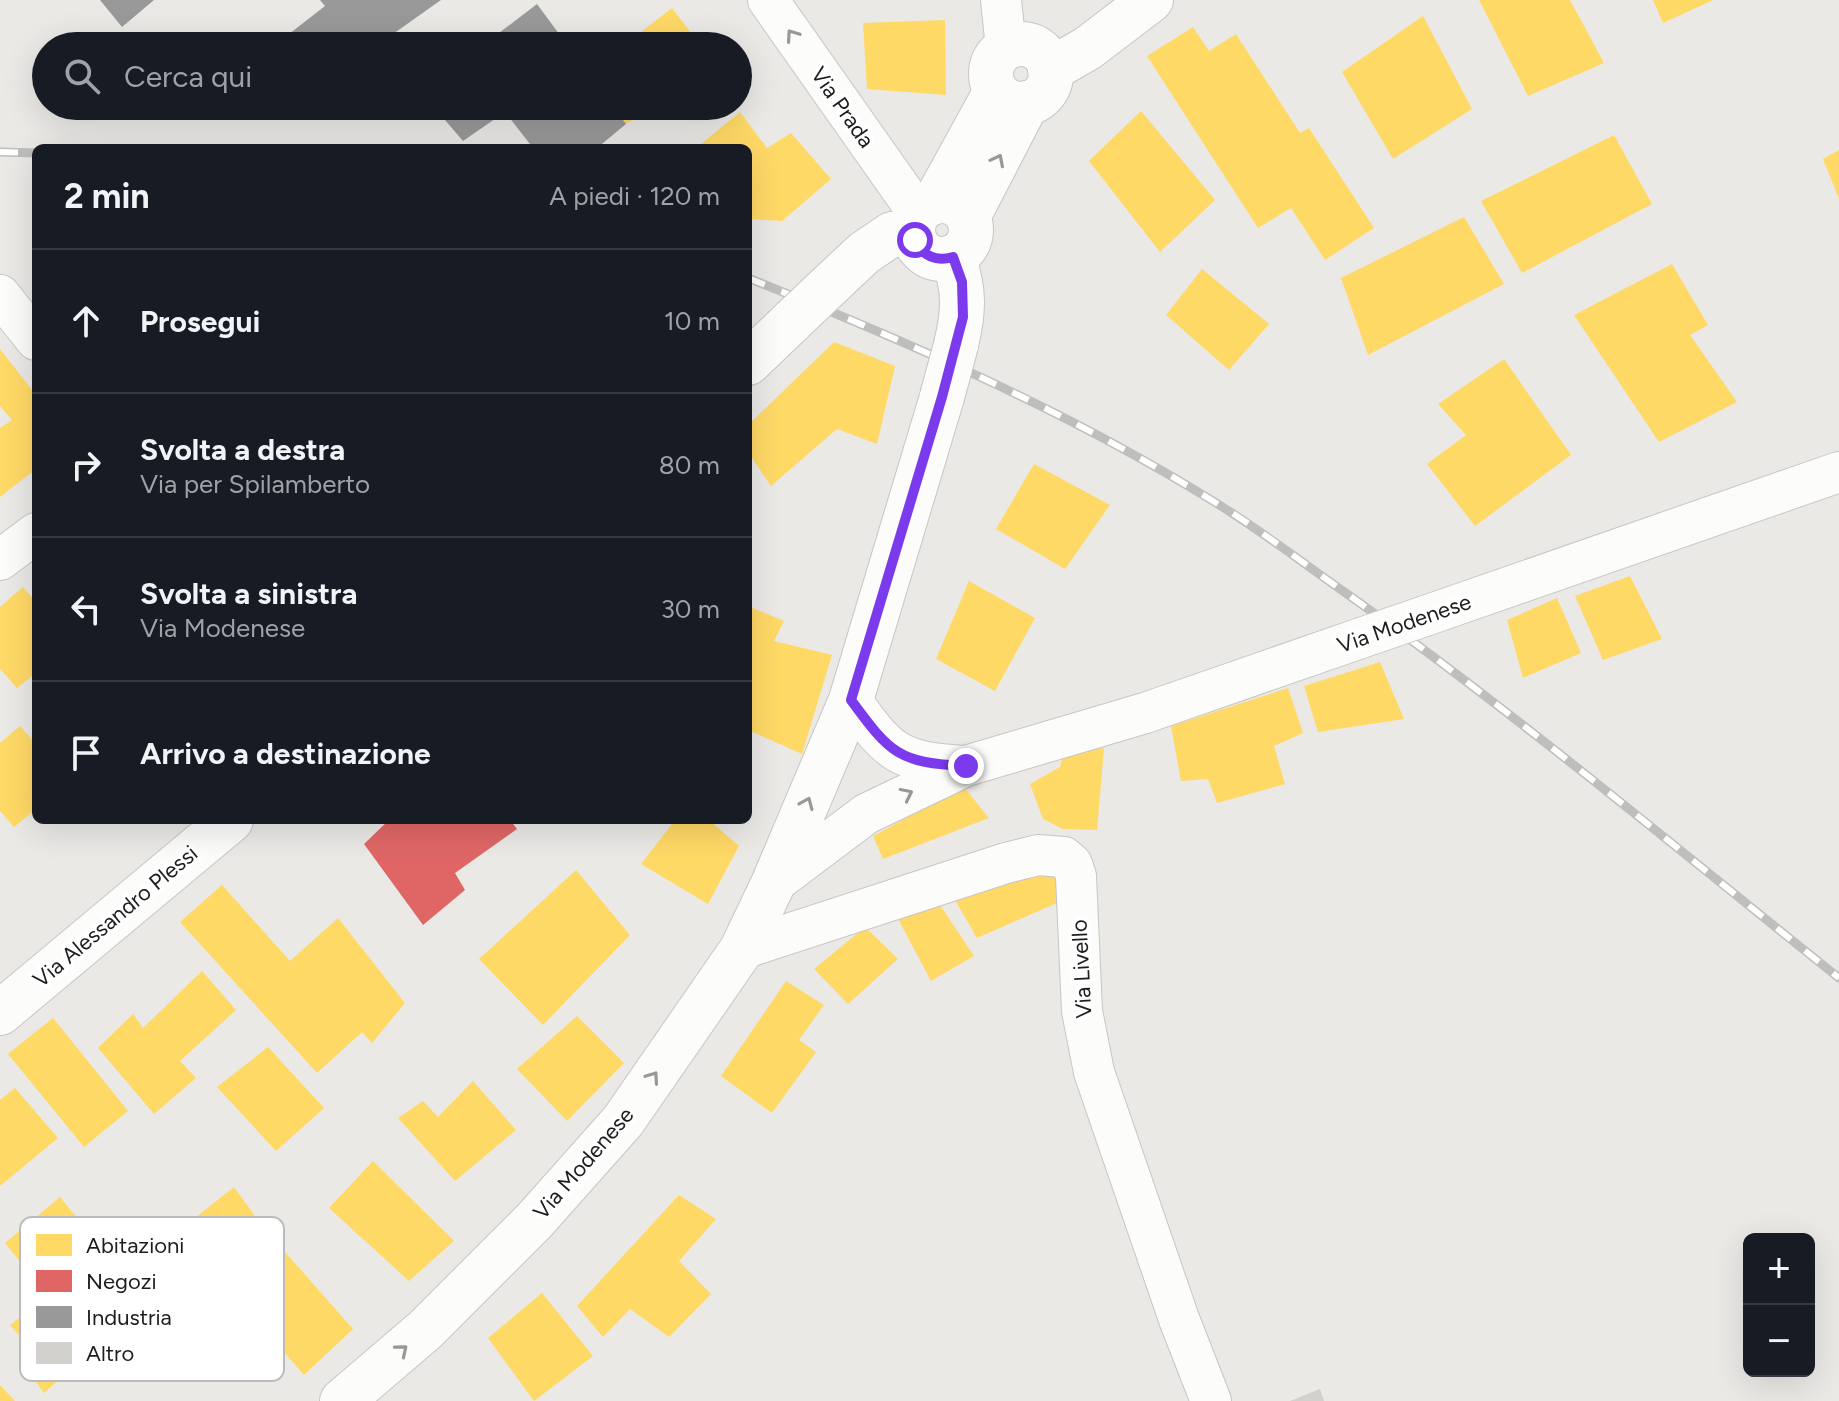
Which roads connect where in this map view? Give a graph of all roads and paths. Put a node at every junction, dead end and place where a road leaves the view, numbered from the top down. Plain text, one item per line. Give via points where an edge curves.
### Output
1 (768, 0) edge
2 (1001, 0) edge
3 (1151, 0) edge
4 (1006, 48) joint
5 (1024, 88) junction
6 (934, 216) junction
7 (0, 295) edge
8 (32, 335) edge
9 (752, 359) edge
10 (1839, 472) edge
11 (32, 536) edge
12 (0, 560) edge
13 (851, 700) junction
14 (966, 766) junction
15 (226, 824) edge
16 (773, 884) junction
17 (742, 949) junction
18 (0, 1013) edge
19 (342, 1401) edge
20 (1211, 1401) edge

6 -> 1 street, Via Prada
2 - 4 street
3 - 5 main road
4 - 5 main road via 1024,45 1042,53
5 - 6 main road
6 - 9 main road, bridge via 864,253
6 - 13 main road, bridge via 919,248 944,260 953,257 962,282 963,317
7 - 8 street
10 - 14 street, Via Modenese, bridge via 1145,713
11 - 12 street
13 - 14 street, Via Modenese via 894,752 918,761
16 -> 13 main road, Via Modenese
16 -> 14 street, Via Modenese via 866,814
15 - 18 main road, Via Alessandro Plessi
16 - 17 main road, Via Modenese
19 -> 17 main road, Via Modenese via 425,1330 535,1220 623,1121
17 - 20 street, Via Livello via 1006,863 1052,855 1072,864 1082,1011 1094,1072

